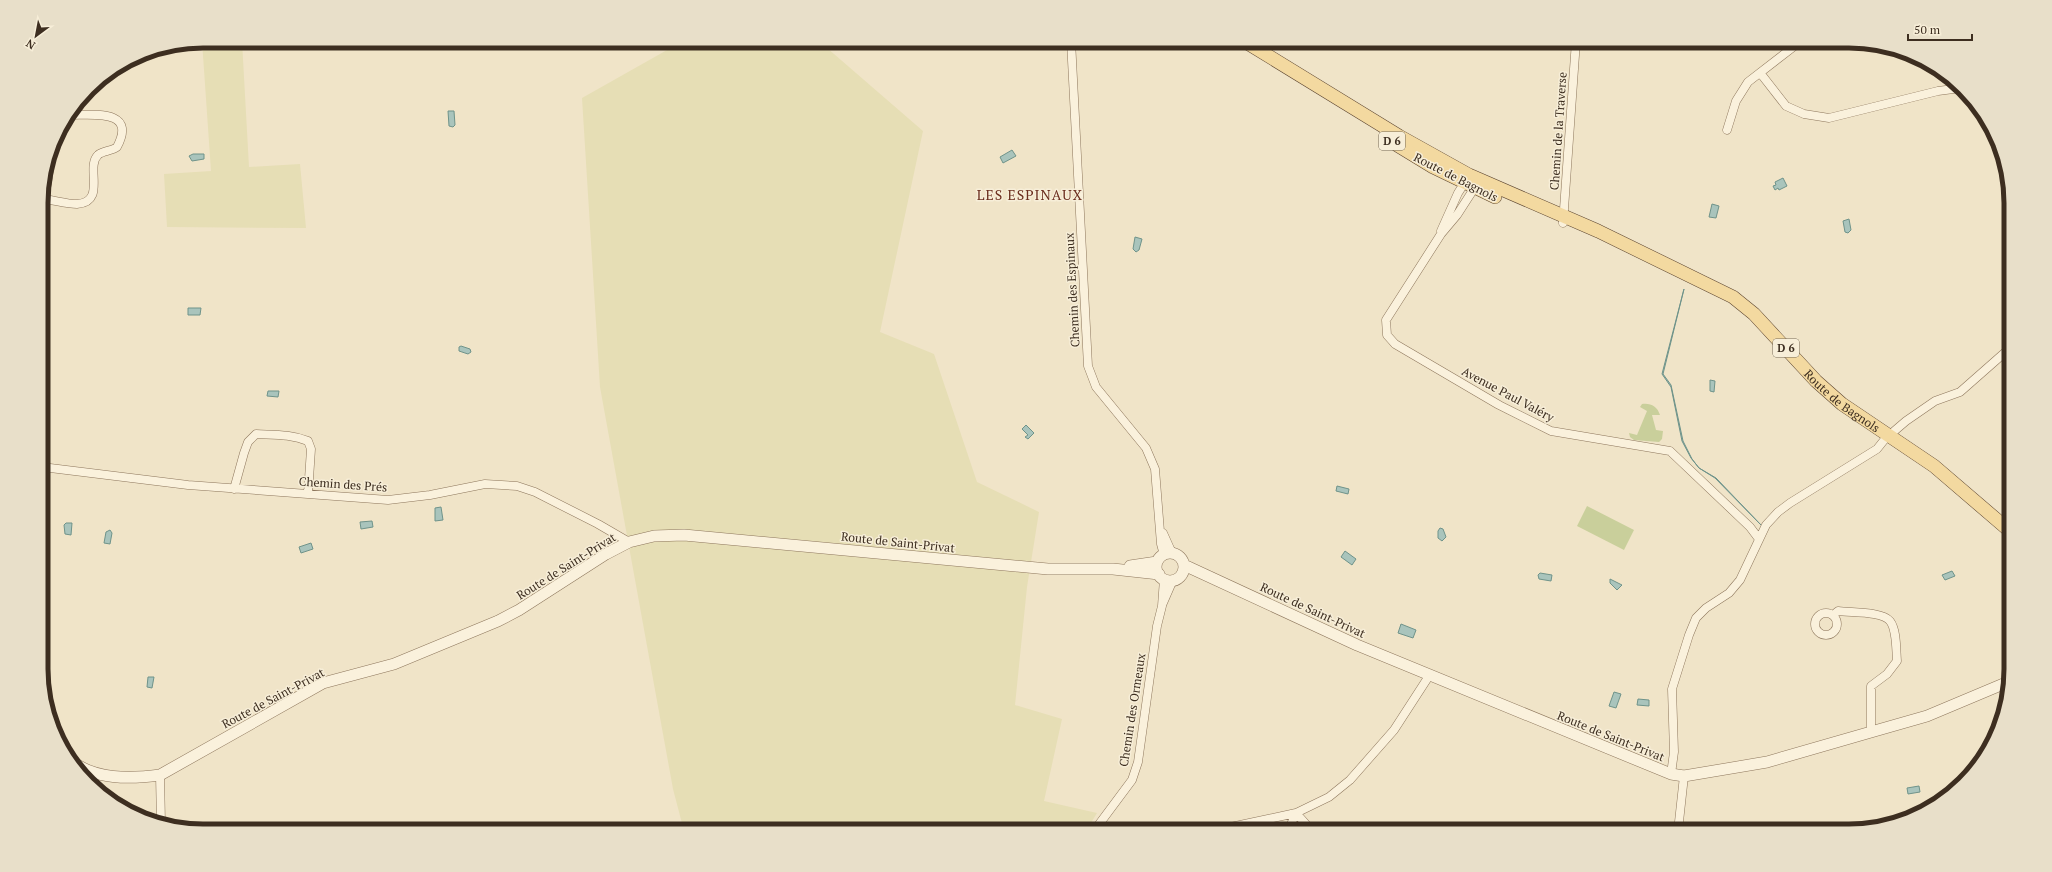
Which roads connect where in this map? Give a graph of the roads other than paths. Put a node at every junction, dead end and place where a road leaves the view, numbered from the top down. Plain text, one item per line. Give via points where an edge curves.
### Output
1 (1071, 48) edge
2 (1244, 48) edge
3 (1255, 48) edge
4 (1575, 48) edge
5 (1792, 48) edge
6 (1761, 74) junction
7 (1954, 89) edge
8 (76, 114) edge
9 (1727, 130) dead end
10 (1417, 152) junction
11 (1472, 182) junction
12 (48, 204) edge
13 (1563, 220) junction
14 (1441, 234) junction
15 (2004, 353) edge
16 (1889, 435) junction
17 (48, 469) edge
18 (234, 489) junction
19 (308, 494) junction
20 (2004, 526) edge
21 (1759, 539) junction
22 (629, 542) junction
23 (1164, 557) junction
24 (1184, 565) junction
25 (1113, 569) junction
26 (1169, 577) junction
27 (1218, 581) junction
28 (1833, 615) dead end
29 (1429, 676) junction
30 (2004, 684) edge
31 (1872, 732) junction
32 (85, 769) edge
33 (1671, 774) junction
34 (160, 775) junction
35 (1684, 776) junction
36 (1296, 813) junction
37 (161, 818) edge
38 (1099, 824) edge
39 (1245, 824) edge
40 (1291, 824) edge
41 (1306, 824) edge
42 (1679, 824) edge

1 - 23 street, Chemin des Espinaux via 1088,366 1096,387 1146,448 1152,460 1155,469 1158,517 1166,542
2 - 10 main road, Route de Bagnols / D 6
3 - 10 main road, Route de Bagnols / D 6
4 - 13 street, Chemin de la Traverse
5 - 6 street
6 - 7 street via 1786,106 1804,114 1829,118
6 - 9 street via 1748,82 1736,101
8 - 12 street via 109,115 118,121 122,128 122,138 117,147 97,156 94,162 94,190 85,202
10 - 11 main road, Route de Bagnols / D 6
11 - 13 main road, Route de Bagnols / D 6
11 - 14 street, Avenue Paul Valéry via 1457,215
11 - 14 street, Avenue Paul Valéry via 1458,193
13 - 16 main road, Route de Bagnols / D 6 via 1701,280 1733,297 1754,314 1828,392 1856,415
14 - 21 street, Avenue Paul Valéry via 1386,320 1387,335 1395,344 1499,405 1551,431 1670,451 1750,527
15 - 16 street via 1960,392 1935,401
16 - 20 main road, Route de Bagnols / D 6 via 1934,466
16 - 21 street via 1877,448 1778,512 1766,525
17 - 18 street, Chemin des Prés
18 - 19 street, Chemin des Prés
18 - 19 street via 248,442 256,434 281,435 308,441 311,449
19 - 22 street, Chemin des Prés via 388,500 485,484 516,486 549,499
21 - 33 street via 1740,580 1729,593 1696,618 1689,635 1672,689 1674,752
22 - 25 street, Route de Saint-Privat via 654,536 684,535 1048,569
22 - 34 street, Route de Saint-Privat via 498,622 394,664 323,683
23 - 24 street, Route de Saint-Privat via 1180,557
23 - 25 street, Route de Saint-Privat
23 - 26 street
24 - 26 street
24 - 27 street, Route de Saint-Privat
25 - 26 street, Route de Saint-Privat
26 - 27 street, Route de Saint-Privat via 1201,577
26 - 38 street, Chemin des Ormeaux via 1157,626 1138,762 1132,780
27 - 29 street, Route de Saint-Privat
28 - 31 street via 1838,612 1883,615 1891,622 1897,661 1887,674 1871,686
29 - 33 street, Route de Saint-Privat
29 - 36 street via 1394,730 1350,780 1329,797
30 - 31 street, Route de Saint-Privat via 1927,716
31 - 35 street, Route de Saint-Privat via 1767,762
32 - 34 street, Route de Saint-Privat via 108,776 142,778
33 - 35 street, Route de Saint-Privat
34 - 37 street
35 - 42 street
36 - 39 street
36 - 40 street
36 - 41 street

